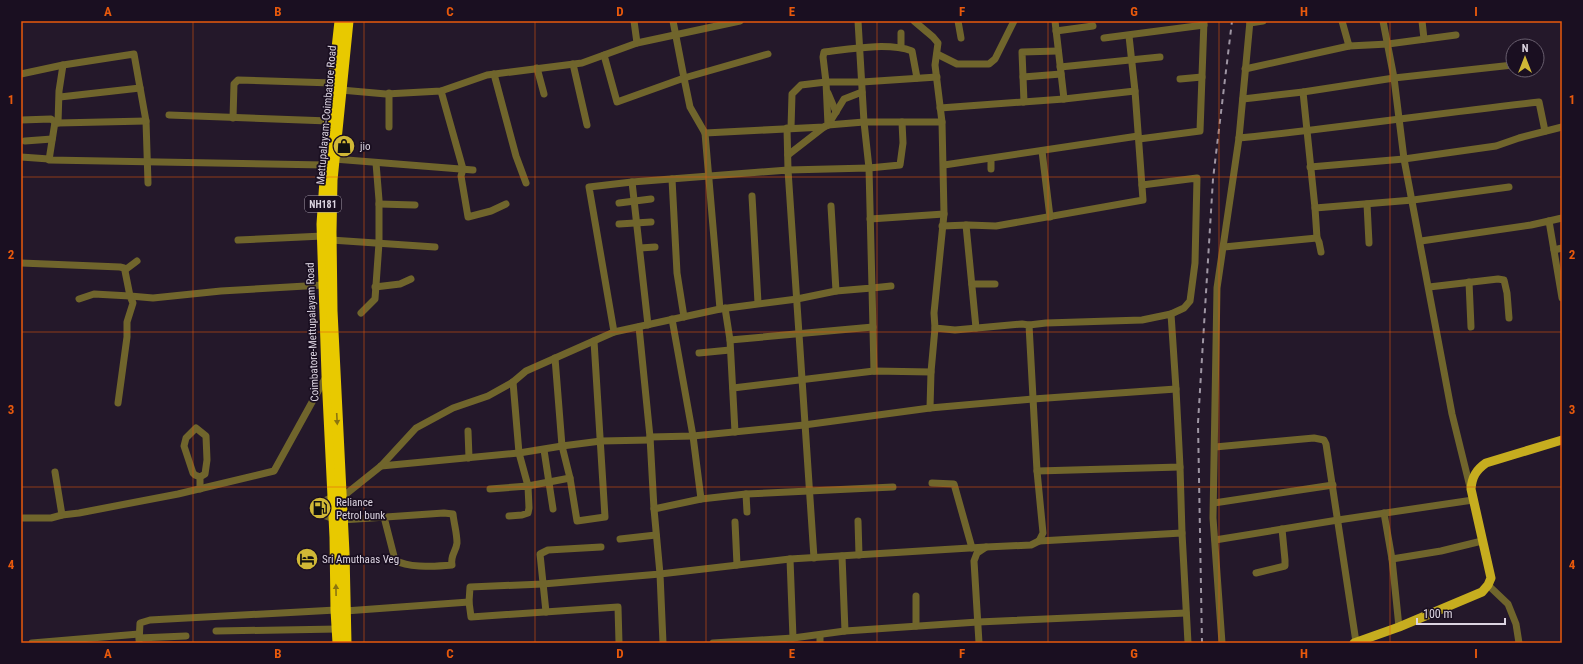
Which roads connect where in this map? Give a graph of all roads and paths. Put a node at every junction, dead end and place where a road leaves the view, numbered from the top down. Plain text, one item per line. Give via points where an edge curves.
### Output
1 (340, 21) edge
2 (348, 21) edge
3 (634, 21) edge
4 (673, 21) edge
5 (740, 21) edge
6 (858, 21) edge
7 (914, 21) edge
8 (958, 21) edge
9 (1014, 21) edge
10 (1055, 21) edge
11 (1263, 21) edge
12 (1342, 21) edge
13 (1383, 21) edge
14 (1422, 21) edge
15 (1250, 22) edge
16 (1204, 23) edge
17 (1093, 26) dead end
18 (1056, 31) junction
19 (901, 33) dead end
20 (676, 34) junction
21 (1456, 35) dead end
22 (1129, 36) junction
23 (961, 38) dead end
24 (1104, 38) dead end
25 (1424, 39) junction
26 (637, 43) junction
27 (1388, 44) junction
28 (1349, 46) junction
29 (859, 47) junction
30 (901, 47) junction
31 (1058, 52) junction
32 (768, 54) dead end
33 (937, 54) junction
34 (604, 55) junction
35 (1160, 56) dead end
36 (1132, 60) junction
37 (573, 64) junction
38 (63, 65) junction
39 (1505, 66) edge
40 (537, 68) junction
41 (1245, 69) junction
42 (1060, 71) junction
43 (21, 74) edge
44 (494, 74) junction
45 (937, 77) junction
46 (1023, 77) junction
47 (1202, 77) junction
48 (684, 78) junction
49 (917, 78) junction
50 (1394, 78) junction
51 (1180, 79) dead end
52 (862, 82) junction
53 (826, 86) junction
54 (337, 87) junction
55 (140, 88) junction
56 (441, 91) junction
57 (1135, 91) junction
58 (862, 92) junction
59 (1303, 92) junction
60 (389, 93) junction
61 (544, 94) dead end
62 (60, 97) junction
63 (1064, 99) junction
64 (1243, 99) junction
65 (1024, 102) junction
66 (940, 108) junction
67 (836, 112) junction
68 (169, 116) dead end
69 (233, 118) junction
70 (1399, 119) junction
71 (21, 120) edge
72 (146, 121) junction
73 (329, 121) junction
74 (57, 122) junction
75 (864, 122) junction
76 (902, 122) junction
77 (942, 122) junction
78 (587, 125) dead end
79 (826, 126) junction
80 (1562, 126) edge
81 (389, 127) dead end
82 (789, 128) junction
83 (1308, 131) junction
84 (1545, 131) junction
85 (705, 133) junction
86 (1139, 138) junction
87 (1239, 138) junction
88 (52, 139) junction
89 (25, 141) dead end
90 (1042, 151) junction
91 (788, 155) junction
92 (21, 157) edge
93 (49, 159) junction
94 (991, 159) junction
95 (1404, 159) junction
96 (148, 163) junction
97 (330, 163) junction
98 (376, 163) junction
99 (944, 165) junction
100 (1310, 167) junction
101 (869, 168) junction
102 (463, 169) junction
103 (991, 169) dead end
104 (473, 170) dead end
105 (788, 170) junction
106 (709, 176) junction
107 (672, 178) junction
108 (632, 182) junction
109 (148, 183) dead end
110 (526, 183) dead end
111 (1142, 185) junction
112 (1509, 187) dead end
113 (752, 196) dead end
114 (634, 200) junction
115 (651, 200) dead end
116 (1413, 200) junction
117 (619, 203) dead end
118 (379, 204) junction
119 (506, 204) dead end
120 (1367, 204) junction
121 (415, 205) dead end
122 (831, 206) dead end
123 (1315, 208) junction
124 (944, 214) junction
125 (1050, 217) junction
126 (1562, 218) edge
127 (870, 219) junction
128 (1549, 221) junction
129 (651, 222) dead end
130 (637, 223) junction
131 (619, 224) dead end
132 (966, 225) junction
133 (942, 226) junction
134 (327, 238) junction
135 (1316, 238) junction
136 (238, 240) dead end
137 (1421, 241) junction
138 (379, 243) junction
139 (1370, 243) dead end
140 (435, 246) dead end
141 (655, 247) dead end
142 (1224, 247) junction
143 (640, 248) junction
144 (1562, 248) edge
145 (1554, 250) junction
146 (1321, 252) dead end
147 (136, 260) dead end
148 (21, 262) edge
149 (125, 270) junction
150 (411, 279) dead end
151 (1561, 280) edge
152 (1469, 282) junction
153 (972, 284) junction
154 (996, 284) dead end
155 (323, 285) junction
156 (891, 286) dead end
157 (375, 287) junction
158 (1429, 287) junction
159 (872, 288) junction
160 (836, 291) junction
161 (130, 296) junction
162 (797, 298) junction
163 (1562, 298) edge
164 (79, 299) dead end
165 (758, 303) junction
166 (722, 309) junction
167 (360, 313) dead end
168 (1171, 314) junction
169 (684, 317) junction
170 (1509, 318) dead end
171 (672, 319) junction
172 (648, 325) junction
173 (1029, 325) junction
174 (639, 327) junction
175 (873, 327) junction
176 (1471, 327) dead end
177 (935, 328) junction
178 (976, 328) junction
179 (614, 332) junction
180 (799, 334) junction
181 (730, 340) junction
182 (594, 341) junction
183 (730, 350) junction
184 (699, 353) dead end
185 (555, 358) junction
186 (874, 371) junction
187 (931, 372) junction
188 (327, 375) junction
189 (803, 380) junction
190 (514, 382) junction
191 (331, 387) junction
192 (733, 388) junction
193 (1176, 389) junction
194 (1033, 399) junction
195 (118, 403) dead end
196 (930, 408) junction
197 (804, 425) junction
198 (468, 431) dead end
199 (735, 432) junction
200 (693, 436) junction
201 (650, 439) junction
202 (1562, 440) edge
203 (601, 441) junction
204 (562, 446) junction
205 (1215, 447) junction
206 (544, 450) junction
207 (519, 453) junction
208 (469, 458) junction
209 (381, 466) junction
210 (1180, 467) junction
211 (1037, 471) junction
212 (55, 472) dead end
213 (200, 477) junction
214 (570, 478) junction
215 (549, 483) junction
216 (932, 483) dead end
217 (1333, 485) junction
218 (528, 486) junction
219 (893, 487) dead end
220 (200, 489) junction
221 (490, 489) dead end
222 (1471, 489) junction
223 (809, 491) junction
224 (746, 494) junction
225 (337, 497) junction
226 (701, 499) junction
227 (1473, 500) junction
228 (1214, 503) junction
229 (553, 509) dead end
230 (654, 509) junction
231 (747, 512) dead end
232 (1384, 513) junction
233 (62, 515) junction
234 (509, 516) dead end
235 (384, 517) junction
236 (21, 518) edge
237 (338, 519) junction
238 (1338, 520) junction
239 (858, 521) dead end
240 (735, 522) dead end
241 (1282, 529) junction
242 (1182, 534) junction
243 (656, 535) junction
244 (620, 539) dead end
245 (1215, 540) junction
246 (1039, 541) junction
247 (1482, 541) junction
248 (601, 547) dead end
249 (986, 547) junction
250 (972, 548) junction
251 (859, 555) junction
252 (842, 556) junction
253 (814, 558) junction
254 (790, 559) junction
255 (1392, 559) junction
256 (737, 565) junction
257 (1256, 573) dead end
258 (660, 574) junction
259 (543, 584) junction
260 (1488, 585) junction
261 (916, 596) dead end
262 (469, 602) junction
263 (340, 611) junction
264 (546, 612) junction
265 (1186, 613) junction
266 (978, 622) junction
267 (916, 626) junction
268 (1399, 627) junction
269 (338, 629) junction
270 (216, 631) dead end
271 (845, 631) junction
272 (820, 635) junction
273 (186, 636) dead end
274 (139, 638) edge
275 (793, 638) junction
276 (32, 643) edge
277 (338, 643) edge
278 (346, 643) edge
279 (619, 643) edge
280 (663, 643) edge
281 (714, 643) edge
282 (820, 643) edge
283 (979, 643) edge
284 (1188, 643) edge
285 (1222, 643) edge
286 (1355, 643) edge
287 (1519, 643) edge

1 - 54 highway, NH181
2 - 54 highway, Mettupalayam-Coimbatore Road / NH181
3 - 26 street
4 - 20 street
5 - 20 street
6 - 29 street
7 - 33 street via 938,43
8 - 23 street
9 - 33 street via 995,59 989,64 957,64
10 - 18 street
11 - 15 street
12 - 28 street
13 - 27 street
14 - 25 street
15 - 41 street
16 - 22 street
16 - 47 street
17 - 18 street
18 - 31 street
19 - 30 street
20 - 26 street
20 - 48 street
21 - 25 street
22 - 24 street
22 - 36 street
25 - 27 street
26 - 34 street
27 - 28 street
27 - 50 street
28 - 41 street
29 - 30 street
29 - 52 street
29 - 53 street via 824,52
30 - 49 street via 912,51
31 - 42 street
31 - 46 street via 1022,52
32 - 48 street
33 - 45 street
34 - 37 street
34 - 48 street via 617,102
35 - 36 street
36 - 42 street
36 - 57 street
37 - 40 street
37 - 78 street
38 - 43 street
38 - 55 street via 134,54
38 - 62 street
39 - 50 street
40 - 44 street
40 - 61 street
41 - 64 street
42 - 46 street
42 - 63 street
44 - 56 street
44 - 110 street
45 - 49 street
45 - 66 street
46 - 65 street
47 - 51 street
47 - 86 street via 1200,131
48 - 85 street via 690,107
49 - 52 street
50 - 59 street
50 - 70 street
52 - 53 street
52 - 58 street
53 - 67 street
53 - 79 street
53 - 82 street via 801,85 792,94
54 - 60 street
54 - 69 street via 238,80 234,84
54 - 73 highway, NH181
54 - 97 highway, Mettupalayam-Coimbatore Road / NH181
55 - 62 street
55 - 72 street
56 - 60 street
56 - 102 street
57 - 63 street
57 - 86 street
58 - 67 street via 844,99
58 - 75 street
59 - 64 street
59 - 83 street
60 - 81 street
62 - 74 street
63 - 65 street
64 - 87 street
65 - 66 street
66 - 77 street
67 - 79 street
68 - 69 street
69 - 73 street
70 - 83 street
70 - 84 street via 1539,102
70 - 95 street
71 - 74 street via 52,118
72 - 74 street
72 - 96 street
73 - 97 highway, NH181
74 - 88 street
75 - 76 street
75 - 79 street
75 - 101 street
76 - 77 street
76 - 101 street via 900,165
77 - 99 street
79 - 82 street
79 - 91 street
80 - 84 street
82 - 85 street
82 - 91 street
83 - 87 street
83 - 100 street
84 - 95 street via 1496,146
85 - 106 street
86 - 90 street
86 - 111 street
87 - 142 street
88 - 89 street
88 - 93 street
90 - 94 street
90 - 125 street
91 - 105 street
92 - 93 street
93 - 96 street
94 - 99 street
94 - 103 street
95 - 100 street
95 - 116 street
96 - 97 street
96 - 109 street
97 - 98 street
97 - 134 highway, Mettupalayam-Coimbatore Road / NH181
98 - 102 street
98 - 118 street
99 - 124 street
100 - 123 street
101 - 105 street
101 - 127 street
102 - 104 street
102 - 119 street via 461,176 467,220
105 - 106 street
105 - 162 street
106 - 107 street
106 - 166 street
107 - 108 street
107 - 169 street via 677,273
108 - 114 street
108 - 179 street via 589,187
111 - 125 street via 1143,200
111 - 168 street via 1197,178 1195,263 1190,301 1184,308
112 - 116 street
113 - 165 street
114 - 115 street
114 - 117 street
114 - 130 street
116 - 120 street
116 - 137 street
118 - 121 street
118 - 138 street
120 - 123 street
120 - 139 street
122 - 160 street
123 - 135 street
124 - 127 street
124 - 133 street
125 - 132 street via 996,226
126 - 128 street
127 - 159 street
128 - 137 street
128 - 145 street
129 - 130 street
130 - 131 street
130 - 143 street
132 - 133 street
132 - 153 street
133 - 177 street via 934,313
134 - 136 street
134 - 138 street
134 - 155 highway, Coimbatore-Mettupalayam Road / NH181
134 - 191 highway, Mettupalayam-Coimbatore Road / NH181
135 - 142 street
135 - 146 street
137 - 158 street
138 - 140 street
138 - 157 street
141 - 143 street
142 - 205 street via 1217,288
143 - 172 street
144 - 145 street
145 - 151 street
147 - 149 street
148 - 149 street via 120,267
149 - 161 street
150 - 157 street via 400,284
151 - 163 street
152 - 158 street
152 - 170 street via 1504,280
152 - 176 street
153 - 154 street
153 - 178 street
155 - 161 street via 153,298
155 - 188 highway, Coimbatore-Mettupalayam Road / NH181
156 - 159 street
157 - 167 street via 375,298
158 - 222 street via 1452,414
159 - 160 street
159 - 175 street
160 - 162 street
161 - 164 street via 94,294
161 - 195 street via 133,303 127,322
162 - 165 street
162 - 180 street
165 - 166 street
166 - 169 street
166 - 181 street
168 - 173 street via 1142,320
168 - 193 street
169 - 171 street
171 - 172 street
171 - 200 street
172 - 174 street
173 - 178 street
173 - 194 street
174 - 179 street
174 - 201 street
175 - 180 street
175 - 186 street
177 - 178 street
177 - 187 street
179 - 182 street
180 - 181 street
180 - 189 street
181 - 183 street
182 - 185 street
182 - 203 street
183 - 184 street
183 - 192 street
185 - 190 street via 526,371
185 - 204 street
186 - 187 street
186 - 189 street
187 - 196 street
188 - 191 highway, Coimbatore-Mettupalayam Road / NH181
188 - 220 street via 274,471
189 - 192 street
189 - 197 street
190 - 207 street
190 - 209 street via 416,428
191 - 225 highway, Coimbatore-Mettupalayam Road / NH181
192 - 199 street
193 - 194 street
193 - 210 street
194 - 196 street
194 - 211 street
196 - 197 street
197 - 199 street
197 - 223 street
198 - 208 street
199 - 200 street
200 - 201 street
200 - 226 street
201 - 203 street
201 - 230 street
202 - 222 main road via 1486,463 1478,468
203 - 204 street
203 - 214 street via 605,517 577,521
204 - 206 street
204 - 214 street
205 - 217 street via 1314,438 1324,440
205 - 228 street
206 - 207 street
206 - 215 street
207 - 208 street
207 - 218 street
208 - 209 street
209 - 225 street
210 - 211 street
210 - 242 street
211 - 246 street via 1042,533
212 - 233 street
213 - 213 street via 193,473 184,446 186,438 196,428 206,436 205,474
213 - 220 street
214 - 215 street
215 - 218 street
215 - 229 street
216 - 250 street via 954,484
217 - 228 street
217 - 238 street
218 - 221 street
218 - 234 street via 528,513
219 - 223 street
220 - 233 street
222 - 227 main road
223 - 224 street
223 - 253 street
224 - 226 street
224 - 231 street
225 - 237 highway, NH181
225 - 237 street via 322,502 323,515
226 - 230 street
227 - 232 street
227 - 247 main road
228 - 245 street
230 - 243 street
232 - 238 street
232 - 255 street
233 - 236 street via 51,518
235 - 235 street via 453,514 457,533 456,547 451,557 452,565 402,564 395,560
235 - 237 street
237 - 263 highway, NH181
238 - 241 street
238 - 286 street
239 - 251 street
240 - 256 street
241 - 245 street
241 - 257 street via 1286,560 1284,566
242 - 246 street
242 - 265 street
243 - 244 street
243 - 258 street
245 - 285 street
246 - 249 street via 1031,545
247 - 255 street
247 - 260 main road via 1491,578
248 - 259 street via 548,550 540,554
249 - 250 street
249 - 266 street via 977,553 974,561
250 - 251 street
251 - 252 street
252 - 253 street
252 - 271 street
253 - 254 street
254 - 256 street
254 - 275 street
255 - 268 street
256 - 258 street
258 - 259 street
258 - 280 street
259 - 262 street via 470,587
259 - 264 street
260 - 268 main road via 1482,592
260 - 287 street via 1508,604 1516,624
261 - 267 street
262 - 263 street
262 - 264 street via 471,617
263 - 269 highway, NH181
263 - 274 street via 150,620 140,623
263 - 278 highway, NH181
264 - 279 street via 618,607
265 - 266 street
265 - 284 street
266 - 267 street
266 - 283 street
267 - 271 street
268 - 286 main road
269 - 270 street
269 - 277 highway, NH181
271 - 272 street
272 - 275 street
272 - 282 street
273 - 274 street
274 - 276 street
275 - 281 street

